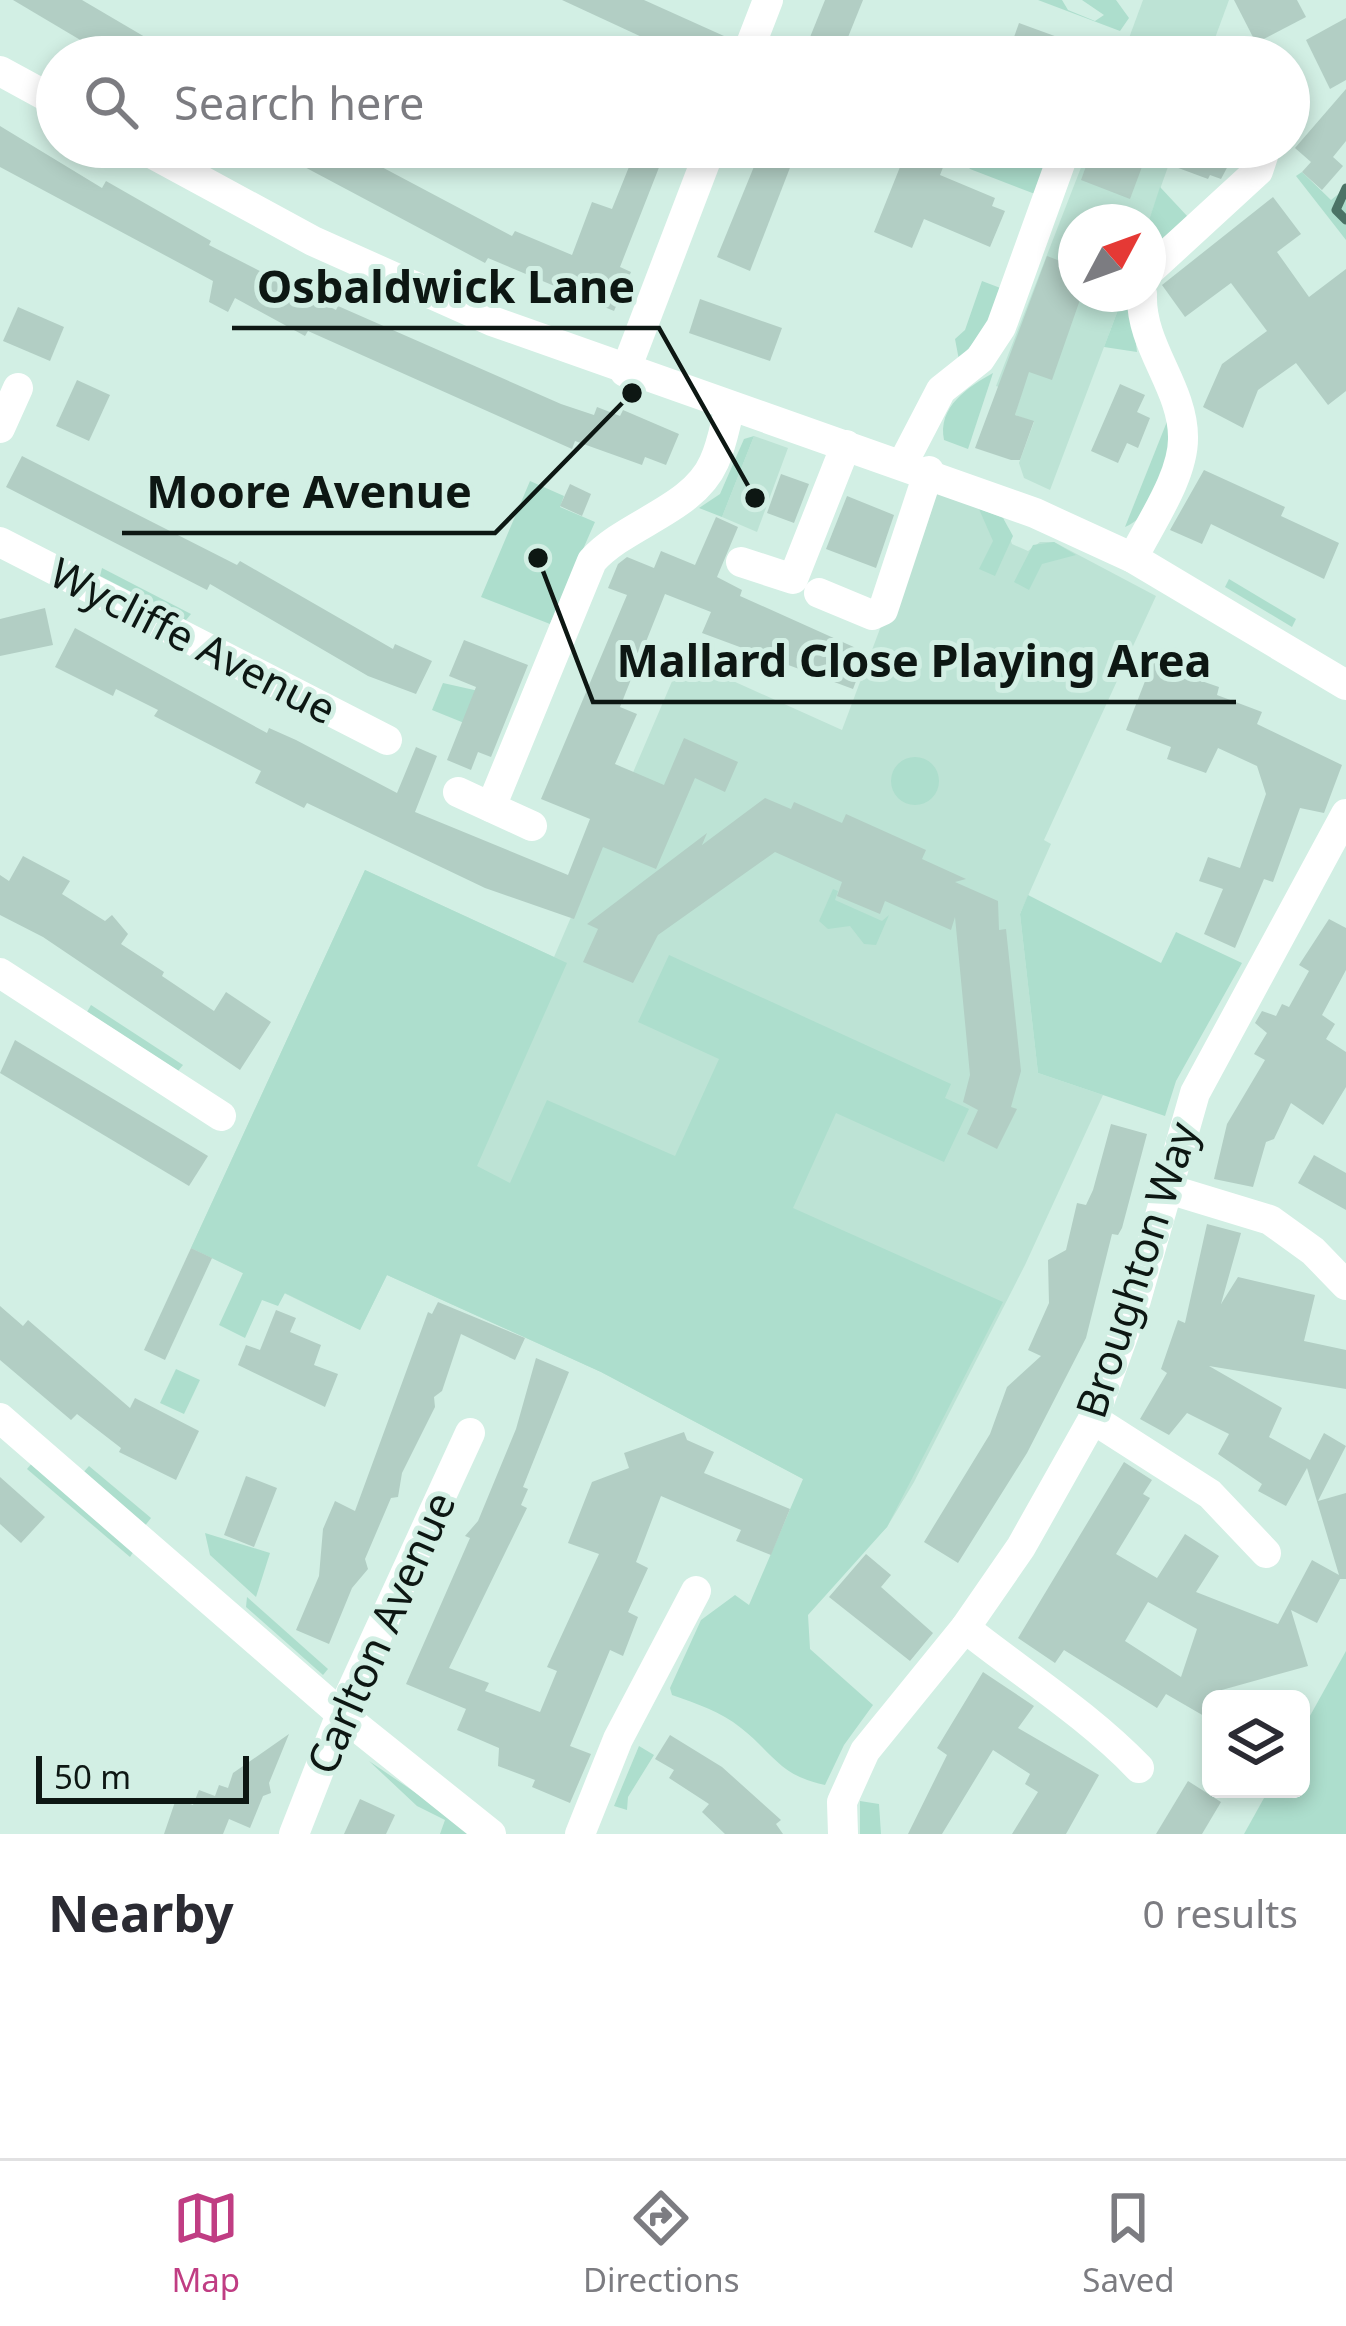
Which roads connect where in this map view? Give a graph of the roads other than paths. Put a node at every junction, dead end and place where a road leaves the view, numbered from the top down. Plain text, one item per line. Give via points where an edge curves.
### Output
1 (761, 2) edge
2 (752, 36) edge
3 (0, 71) edge
4 (36, 91) edge
5 (179, 168) edge
6 (703, 168) edge
7 (1058, 168) edge
8 (1259, 168) edge
9 (1166, 255) edge
10 (1143, 312) edge
11 (625, 372) junction
12 (18, 388) dead end
13 (730, 407) junction
14 (0, 428) edge
15 (846, 445) junction
16 (916, 467) junction
17 (0, 542) edge
18 (1132, 558) junction
19 (741, 562) dead end
20 (819, 593) dead end
21 (1346, 686) edge
22 (387, 740) dead end
23 (458, 792) dead end
24 (491, 807) junction
25 (1346, 814) edge
26 (532, 826) dead end
27 (0, 974) edge
28 (221, 1116) dead end
29 (1166, 1188) junction
30 (1346, 1285) edge
31 (0, 1418) edge
32 (1093, 1419) junction
33 (470, 1432) dead end
34 (1266, 1553) dead end
35 (696, 1591) dead end
36 (964, 1628) junction
37 (341, 1714) junction
38 (1139, 1768) dead end
39 (294, 1834) edge
40 (491, 1834) edge
41 (580, 1834) edge
42 (843, 1834) edge

1 - 2 street
3 - 4 street
5 - 11 street via 313,241
6 - 11 street
7 - 16 street via 1001,327 980,359 941,390
8 - 9 street
10 - 18 street via 1184,436
11 - 13 street
12 - 14 street
13 - 15 street
13 - 24 street via 714,463 696,489 592,561
15 - 16 street
15 - 19 street via 793,579
16 - 18 street
16 - 20 street via 883,610 872,615
17 - 22 street, Wycliffe Avenue
18 - 21 street
23 - 24 street
24 - 26 street
25 - 29 street, Broughton Way via 1195,1094
27 - 28 street
29 - 30 street via 1270,1220
29 - 32 street, Broughton Way
31 - 37 street
32 - 34 street via 1210,1494
32 - 36 street, Broughton Way
33 - 37 street, Carlton Avenue
35 - 41 street via 618,1739
36 - 38 street via 1103,1730
36 - 42 street, Broughton Way via 865,1751 842,1802
37 - 39 street, Carlton Avenue
37 - 40 street

